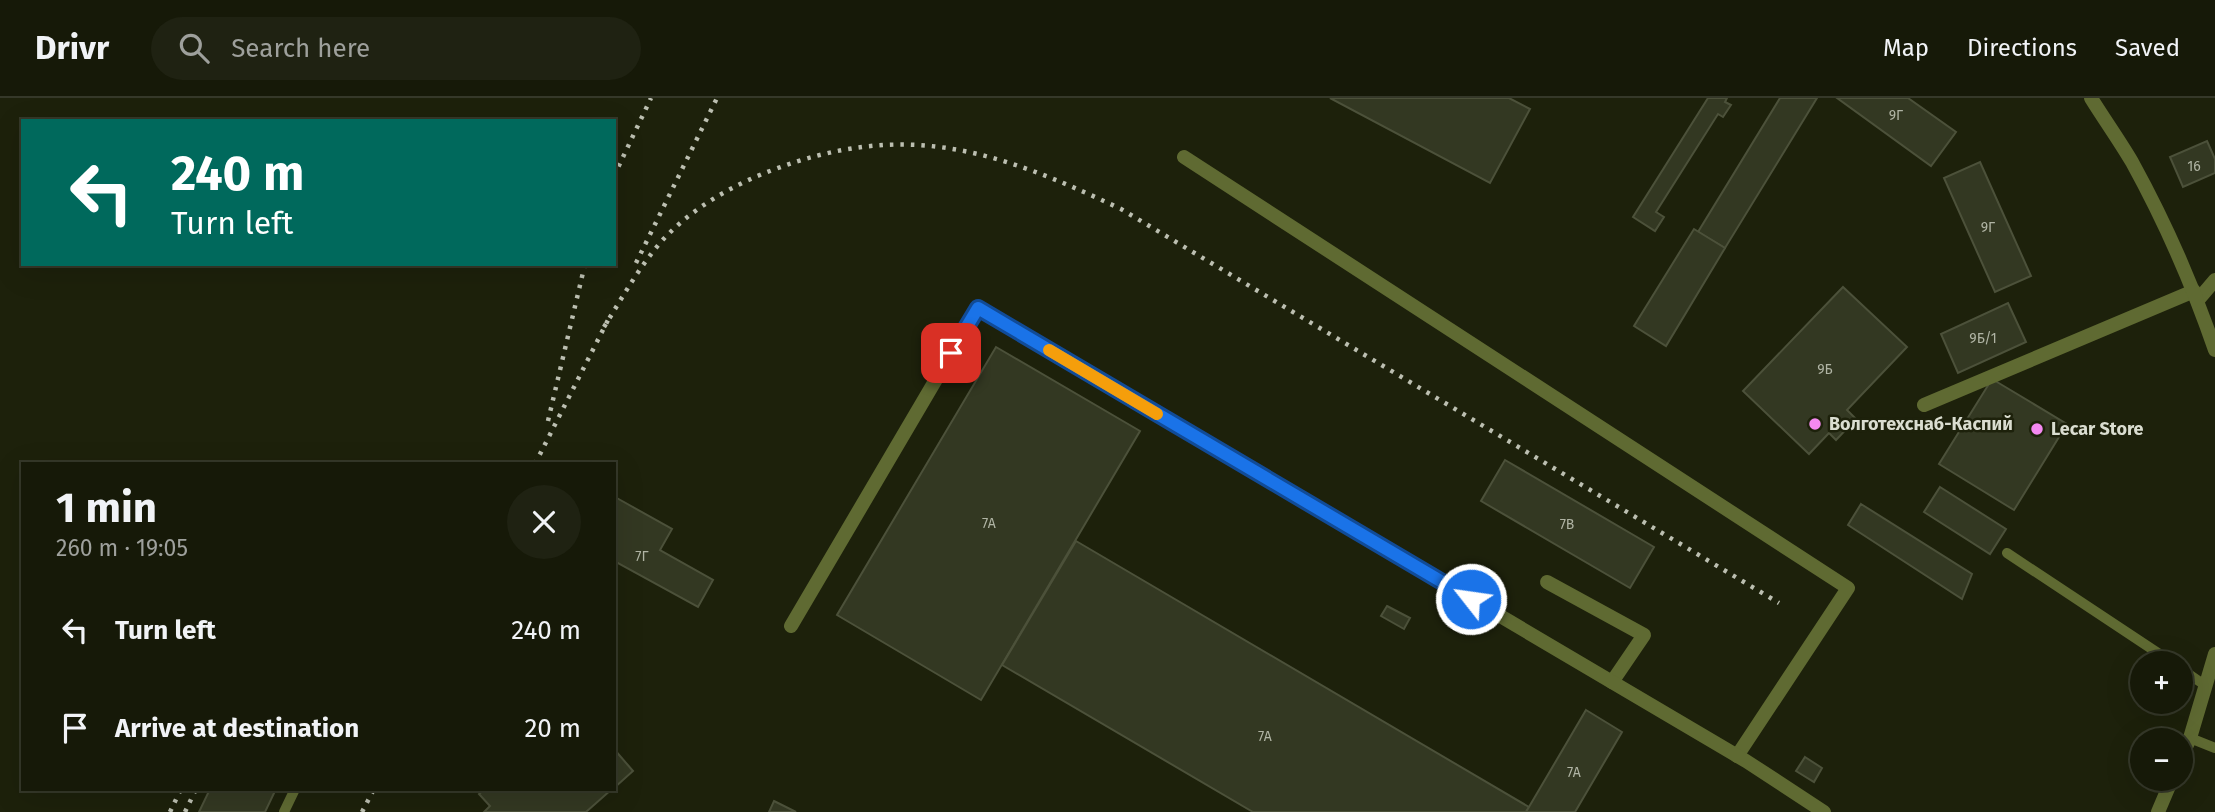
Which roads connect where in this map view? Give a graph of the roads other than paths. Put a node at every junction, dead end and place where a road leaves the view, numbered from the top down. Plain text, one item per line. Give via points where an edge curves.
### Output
1 (2091, 98) edge
2 (1184, 157) dead end
3 (2215, 280) edge
4 (2196, 296) junction
5 (2215, 350) edge
6 (1924, 405) dead end
7 (2007, 553) dead end
8 (1547, 582) dead end
9 (791, 626) dead end
10 (2155, 651) edge
11 (2215, 654) edge
12 (2193, 677) edge
13 (1612, 682) junction
14 (2207, 686) junction
15 (2193, 729) edge
16 (2193, 739) edge
17 (2215, 748) edge
18 (1737, 756) junction
19 (294, 791) edge
20 (2167, 791) edge
21 (284, 812) edge
22 (1824, 812) edge
23 (2158, 812) edge

1 - 4 street via 2131,160
2 - 18 street via 1848,588
3 - 4 street
4 - 5 street
4 - 6 street
7 - 10 lane
8 - 13 street via 1644,635
9 - 13 street via 978,308
11 - 14 street
12 - 14 lane
13 - 18 street
14 - 15 street
16 - 17 lane
18 - 22 street
19 - 21 lane
20 - 23 street

